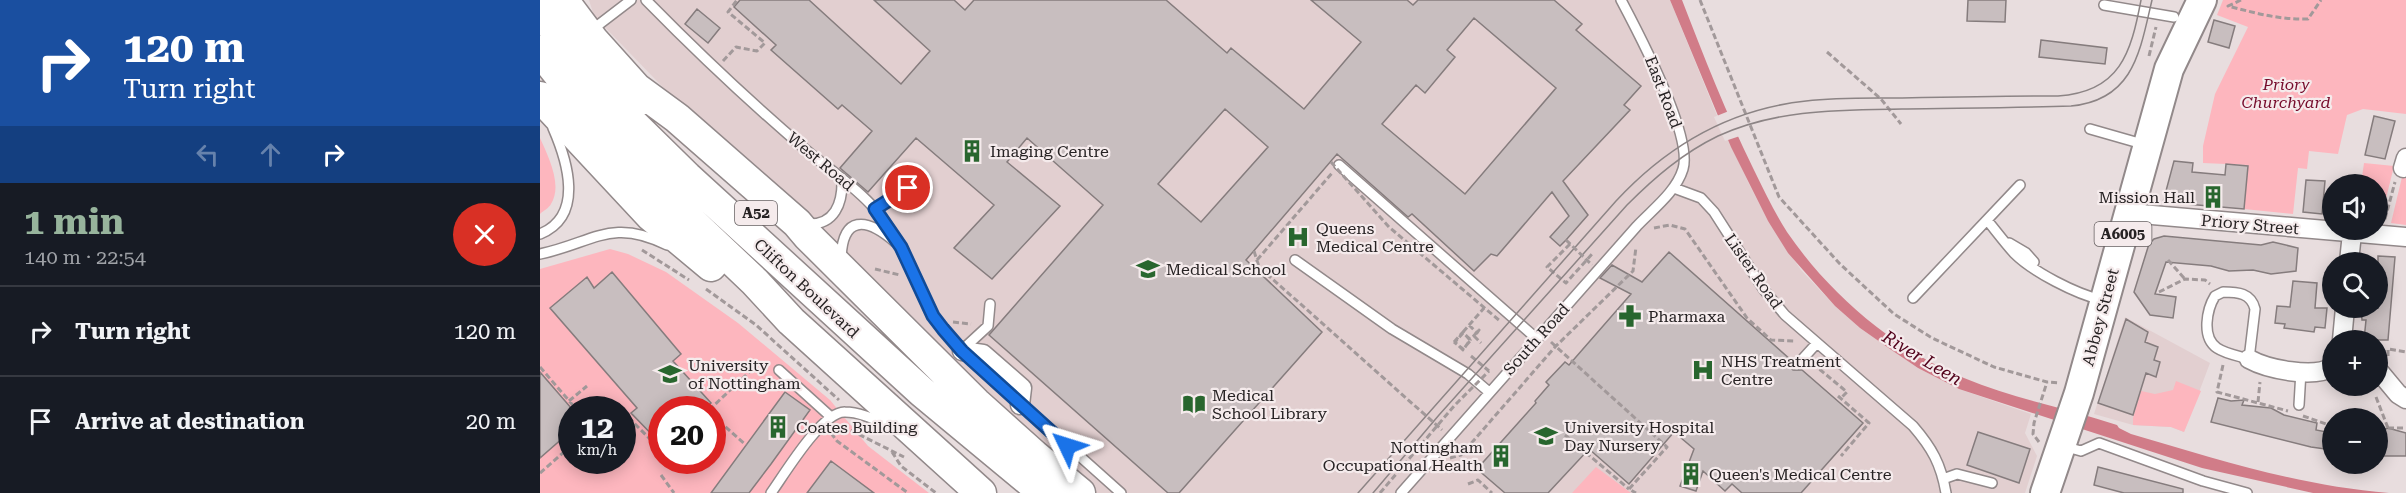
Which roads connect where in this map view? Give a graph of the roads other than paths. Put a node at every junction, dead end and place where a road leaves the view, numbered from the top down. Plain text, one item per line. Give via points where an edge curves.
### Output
1 (563, 0) edge
2 (631, 0) edge
3 (646, 0) edge
4 (1621, 0) edge
5 (2202, 0) edge
6 (2104, 5) dead end
7 (2177, 8) edge
8 (540, 11) edge
9 (597, 26) dead end
10 (540, 51) edge
11 (2169, 69) junction
12 (632, 85) junction
13 (540, 98) edge
14 (2090, 129) dead end
15 (2148, 145) junction
16 (1335, 164) road end
17 (842, 178) junction
18 (2020, 185) dead end
19 (908, 188) dead end
20 (1674, 188) junction
21 (875, 209) junction
22 (2129, 213) junction
23 (1987, 220) junction
24 (798, 223) junction
25 (2322, 229) edge
26 (540, 234) edge
27 (2388, 236) edge
28 (2406, 237) edge
29 (901, 247) junction
30 (540, 254) edge
31 (1294, 260) dead end
32 (843, 269) junction
33 (705, 280) junction
34 (1913, 298) dead end
35 (2104, 300) junction
36 (990, 304) dead end
37 (791, 321) junction
38 (1539, 336) junction
39 (1817, 343) junction
40 (872, 347) junction
41 (962, 351) junction
42 (2256, 362) junction
43 (1797, 365) dead end
44 (779, 370) dead end
45 (2301, 371) junction
46 (2322, 372) edge
47 (2388, 382) edge
48 (1489, 392) junction
49 (2406, 399) edge
50 (1020, 405) joint
51 (2299, 405) dead end
52 (827, 420) junction
53 (925, 442) junction
54 (2056, 444) junction
55 (1943, 479) junction
56 (1992, 483) dead end
57 (773, 490) edge
58 (784, 493) edge
59 (981, 493) edge
60 (1044, 493) edge
61 (1080, 493) edge
62 (1121, 493) edge
63 (1401, 493) edge
64 (1946, 493) edge
65 (2045, 493) edge
66 (2247, 493) edge

1 - 12 highway, A52
2 - 9 lane
3 - 17 lane, West Road via 806,151
4 - 20 lane, East Road via 1645,44 1686,152
5 - 11 main road, Abbey Street / A6005
6 - 7 lane
7 - 11 main road, Abbey Street / A6005
8 - 40 highway, Clifton Boulevard via 632,123
10 - 37 highway, Clifton Boulevard via 640,170
11 - 15 main road, Abbey Street / A6005
12 - 24 highway via 677,118
12 - 40 highway, A52 via 799,255
13 - 26 lane via 567,163 569,191 558,220
13 - 33 highway
14 - 15 lane
15 - 22 main road, Abbey Street / A6005
16 - 38 lane
17 - 21 lane, West Road
17 - 24 lane via 841,200 829,220 809,225
18 - 23 lane
19 - 21 lane
20 - 38 lane, South Road
20 - 39 lane, Lister Road via 1701,198 1714,212 1764,290
21 - 29 lane, West Road
22 - 25 street, Priory Street
22 - 35 main road, Abbey Street / A6005
23 - 34 lane
23 - 35 lane via 2045,274 2078,293
24 - 32 highway
27 - 28 street, Priory Street
29 - 32 lane via 880,230 863,225 850,227 842,239
29 - 41 lane, West Road via 933,316
30 - 33 lane via 605,232 632,232 653,238
31 - 48 lane via 1392,329 1468,374
32 - 61 highway via 976,402
33 - 37 highway via 742,293
35 - 54 main road, Abbey Street / A6005 via 2077,399
36 - 41 lane via 988,326
37 - 53 highway, Clifton Boulevard
38 - 48 lane, South Road
39 - 43 lane
39 - 55 lane, Lister Road via 1913,426 1930,446
40 - 60 highway, Clifton Boulevard / A52
41 - 50 street via 983,354 1023,388
42 - 42 lane via 2214,345 2207,329 2208,315 2219,293 2239,293 2253,301
42 - 45 street
44 - 52 lane
45 - 46 street
45 - 51 lane
47 - 49 street
48 - 63 lane, South Road
50 - 62 lane
52 - 53 lane via 845,412 867,417
52 - 57 lane
53 - 59 highway, Clifton Boulevard
54 - 65 main road, Abbey Street
54 - 66 lane via 2081,451 2099,443
55 - 56 lane via 1956,474
55 - 64 lane, Lister Road
57 - 58 lane

